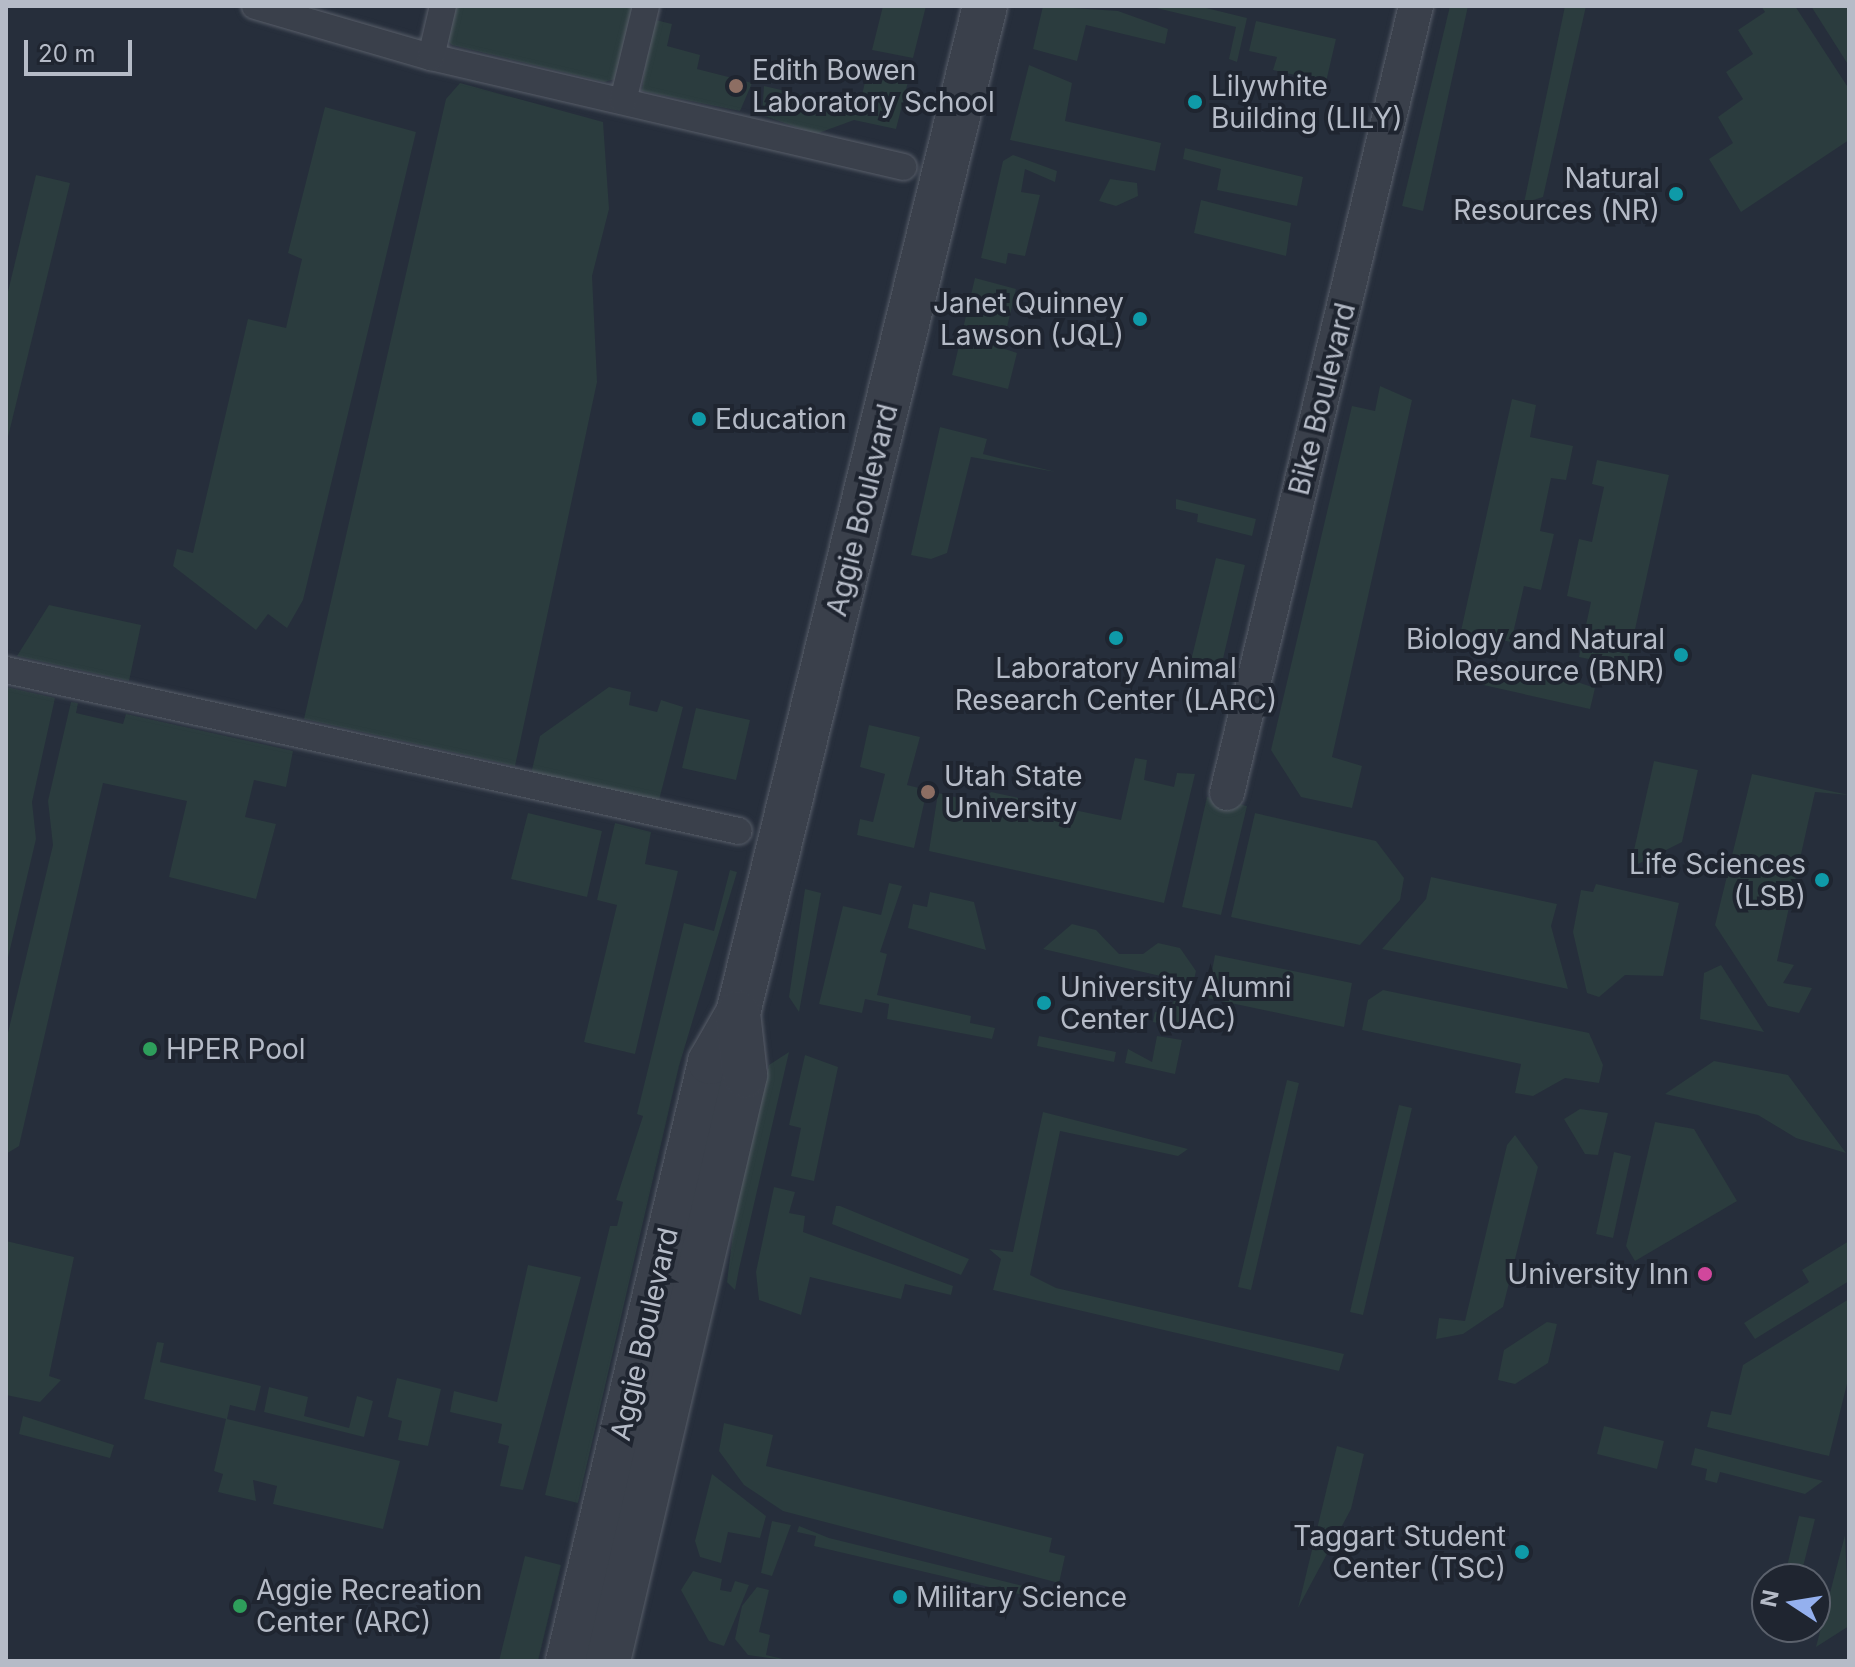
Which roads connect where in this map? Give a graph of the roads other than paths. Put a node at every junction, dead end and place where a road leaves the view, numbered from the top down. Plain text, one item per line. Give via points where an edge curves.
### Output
1 (255, 6) edge
2 (443, 6) edge
3 (646, 6) edge
4 (985, 6) edge
5 (1416, 6) edge
6 (431, 57) junction
7 (623, 101) junction
8 (903, 167) dead end
9 (6, 670) edge
10 (1227, 793) dead end
11 (739, 831) dead end
12 (738, 1013) junction
13 (568, 1661) edge
14 (608, 1661) edge

1 - 6 street
2 - 6 street
3 - 7 street
4 - 12 street, Aggie Boulevard
5 - 10 street, Bike Boulevard
6 - 7 street
7 - 8 street
9 - 11 street
12 - 13 street, Aggie Boulevard via 710,1062
12 - 14 street, Aggie Boulevard via 745,1075

